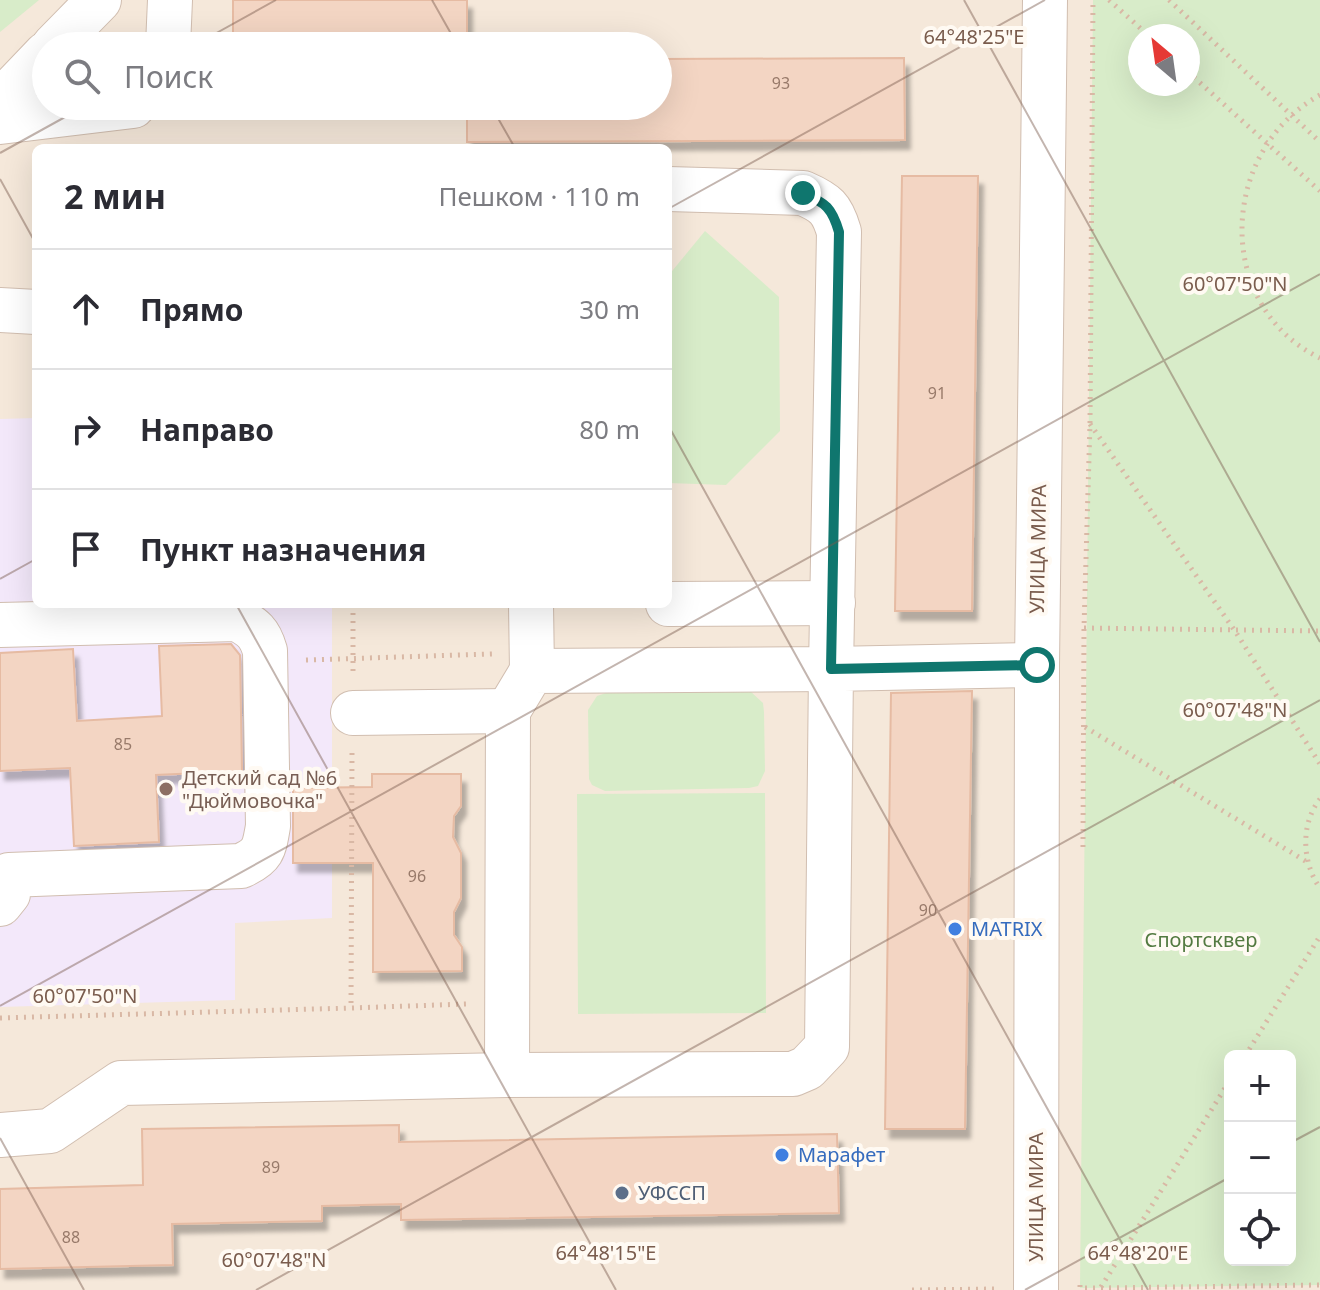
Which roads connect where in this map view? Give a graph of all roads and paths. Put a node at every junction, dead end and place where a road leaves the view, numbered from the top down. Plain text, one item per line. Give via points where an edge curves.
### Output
1 (99, 0) edge
2 (170, 0) edge
3 (1045, 0) edge
4 (1093, 0) edge
5 (1109, 0) edge
6 (1169, 0) edge
7 (1136, 24) edge
8 (68, 32) edge
9 (169, 32) edge
10 (32, 69) edge
11 (1200, 83) edge
12 (1320, 95) edge
13 (0, 102) edge
14 (1291, 115) junction
15 (32, 118) edge
16 (0, 122) edge
17 (1320, 142) edge
18 (1266, 143) junction
19 (672, 189) edge
20 (1320, 191) edge
21 (0, 310) edge
22 (32, 312) edge
23 (1320, 358) edge
24 (1090, 423) junction
25 (833, 603) junction
26 (672, 604) edge
27 (353, 608) edge
28 (531, 608) edge
29 (0, 625) edge
30 (1084, 628) junction
31 (1235, 631) junction
32 (1320, 631) edge
33 (353, 659) junction
34 (265, 662) junction
35 (532, 662) junction
36 (1037, 665) junction
37 (831, 669) junction
38 (508, 711) junction
39 (353, 713) junction
40 (1084, 727) junction
41 (1320, 764) edge
42 (1320, 799) edge
43 (1083, 852) dead end
44 (1307, 862) junction
45 (3, 884) edge
46 (1320, 888) edge
47 (1320, 936) edge
48 (507, 1003) junction
49 (351, 1008) junction
50 (0, 1018) edge
51 (1249, 1050) edge
52 (507, 1075) junction
53 (1224, 1090) edge
54 (0, 1135) edge
55 (1080, 1272) dead end
56 (1320, 1285) edge
57 (1100, 1288) junction
58 (1020, 1289) edge
59 (912, 1290) edge

1 - 8 street
2 - 9 street
3 - 36 street, УЛИЦА МИРА
4 - 24 path
5 - 7 path
6 - 14 path
10 - 13 street
11 - 18 path
12 - 14 path
14 - 17 path
14 - 18 path
15 - 16 street
18 - 20 path
18 - 23 path via 1244,195 1243,255 1270,316
19 - 25 street via 803,193 833,213 839,232
21 - 22 street
24 - 30 path
24 - 31 path
25 - 26 street
25 - 37 street
27 - 33 path
28 - 35 street
29 - 34 street via 237,619 260,635
30 - 31 path
30 - 40 path
31 - 32 path
31 - 41 path
33 - 34 path
33 - 35 path
33 - 39 path
34 - 45 street via 268,826 265,848 255,860 241,866
35 - 37 street
35 - 38 street
36 - 37 street
36 - 58 street, УЛИЦА МИРА
37 - 52 street via 827,1047 807,1068 793,1074
38 - 39 street
38 - 48 street
39 - 49 path
40 - 43 path
40 - 44 path
42 - 44 path via 1306,833
44 - 46 path
47 - 51 path
48 - 49 path
48 - 52 street
49 - 50 path
52 - 54 street via 121,1083 50,1131
53 - 57 path
55 - 57 path via 1080,1288
56 - 57 path
58 - 59 path

